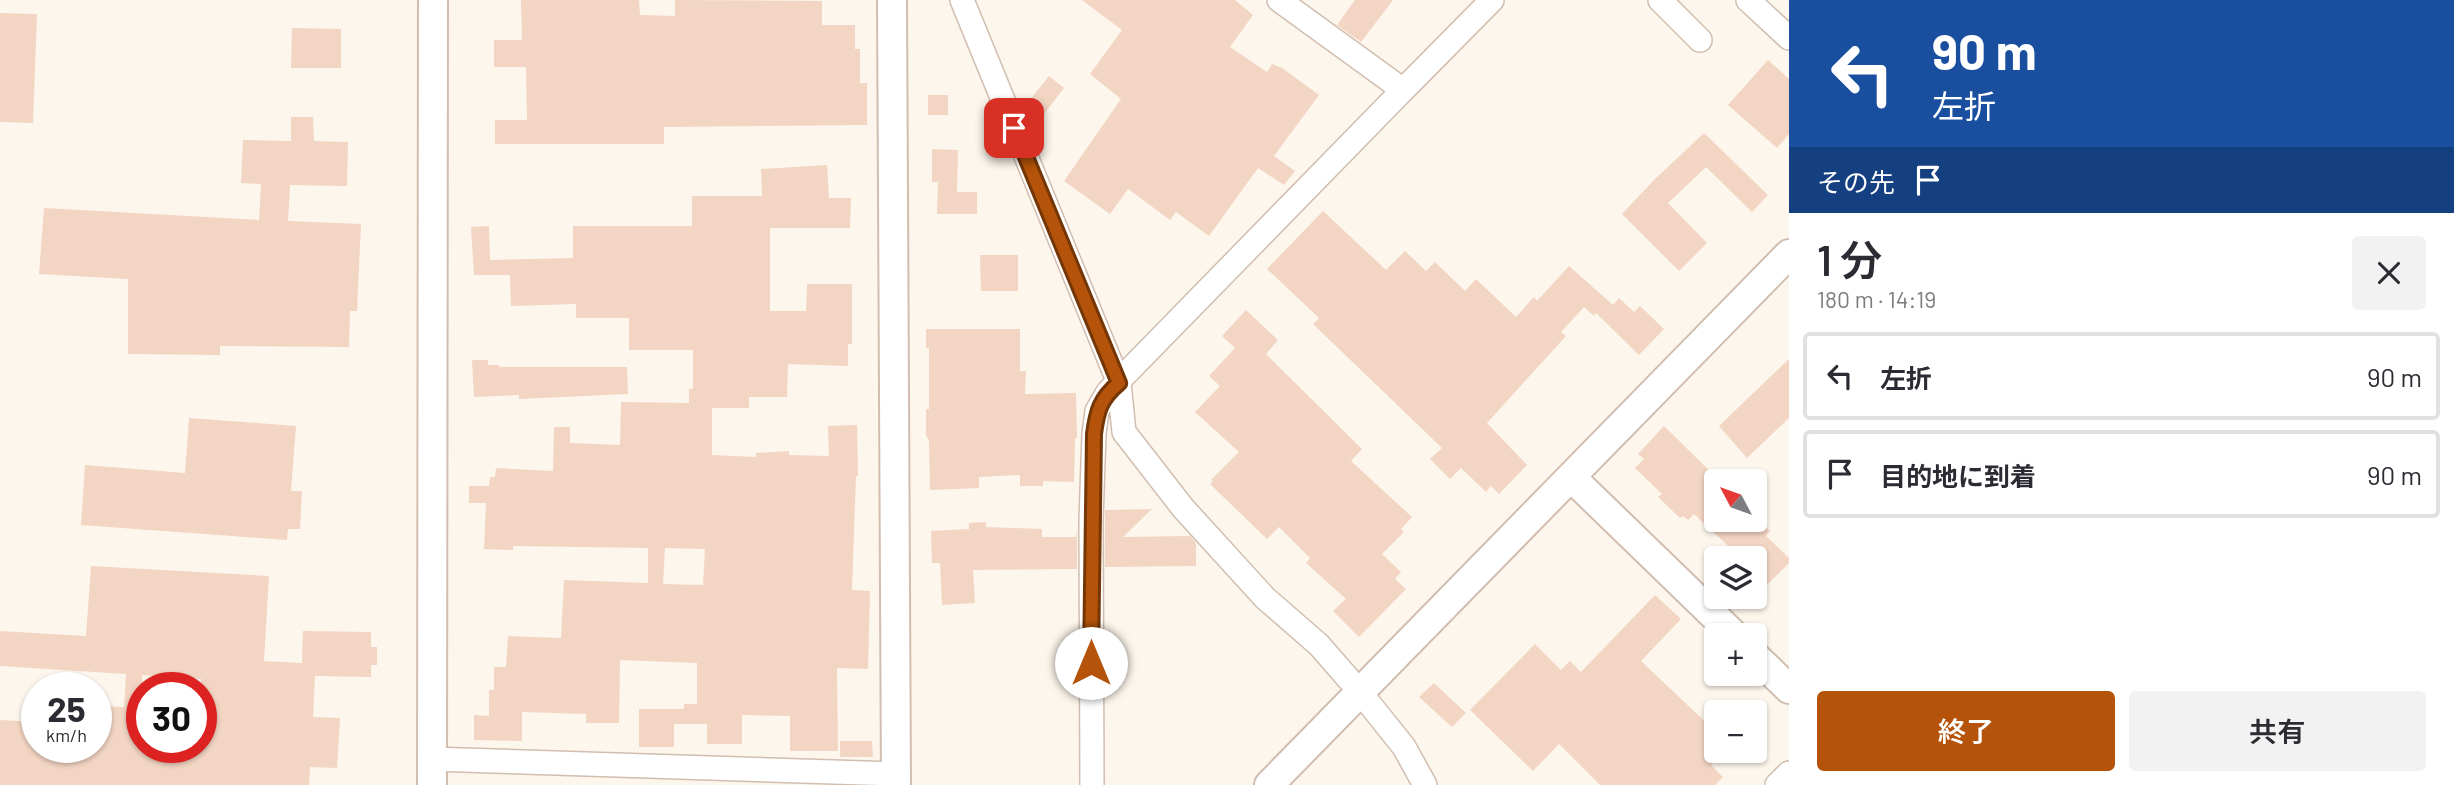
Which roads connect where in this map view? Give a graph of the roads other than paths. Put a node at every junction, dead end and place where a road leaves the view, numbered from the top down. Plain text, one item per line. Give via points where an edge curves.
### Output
1 (433, 0) edge
2 (892, 0) edge
3 (962, 0) edge
4 (1279, 0) edge
5 (1492, 0) edge
6 (1660, 0) edge
7 (1761, 4) edge
8 (1789, 38) edge
9 (1700, 40) dead end
10 (1402, 90) junction
11 (1789, 254) edge
12 (1119, 383) junction
13 (1572, 478) junction
14 (1722, 623) edge
15 (1767, 668) edge
16 (1789, 689) edge
17 (1360, 692) junction
18 (431, 772) edge
19 (1789, 773) edge
20 (896, 780) edge
21 (1092, 785) edge
22 (1269, 785) edge
23 (1425, 785) edge
24 (1777, 785) edge

1 - 18 street
2 - 20 street
3 - 12 street
4 - 10 street
5 - 10 street
6 - 9 street
7 - 8 street
10 - 12 street
11 - 13 street
12 - 17 street via 1124,432 1183,509
12 - 21 street via 1097,411 1094,434
13 - 14 street
13 - 17 street
15 - 16 street
17 - 22 street
17 - 23 street via 1404,747
18 - 20 street
19 - 24 street

